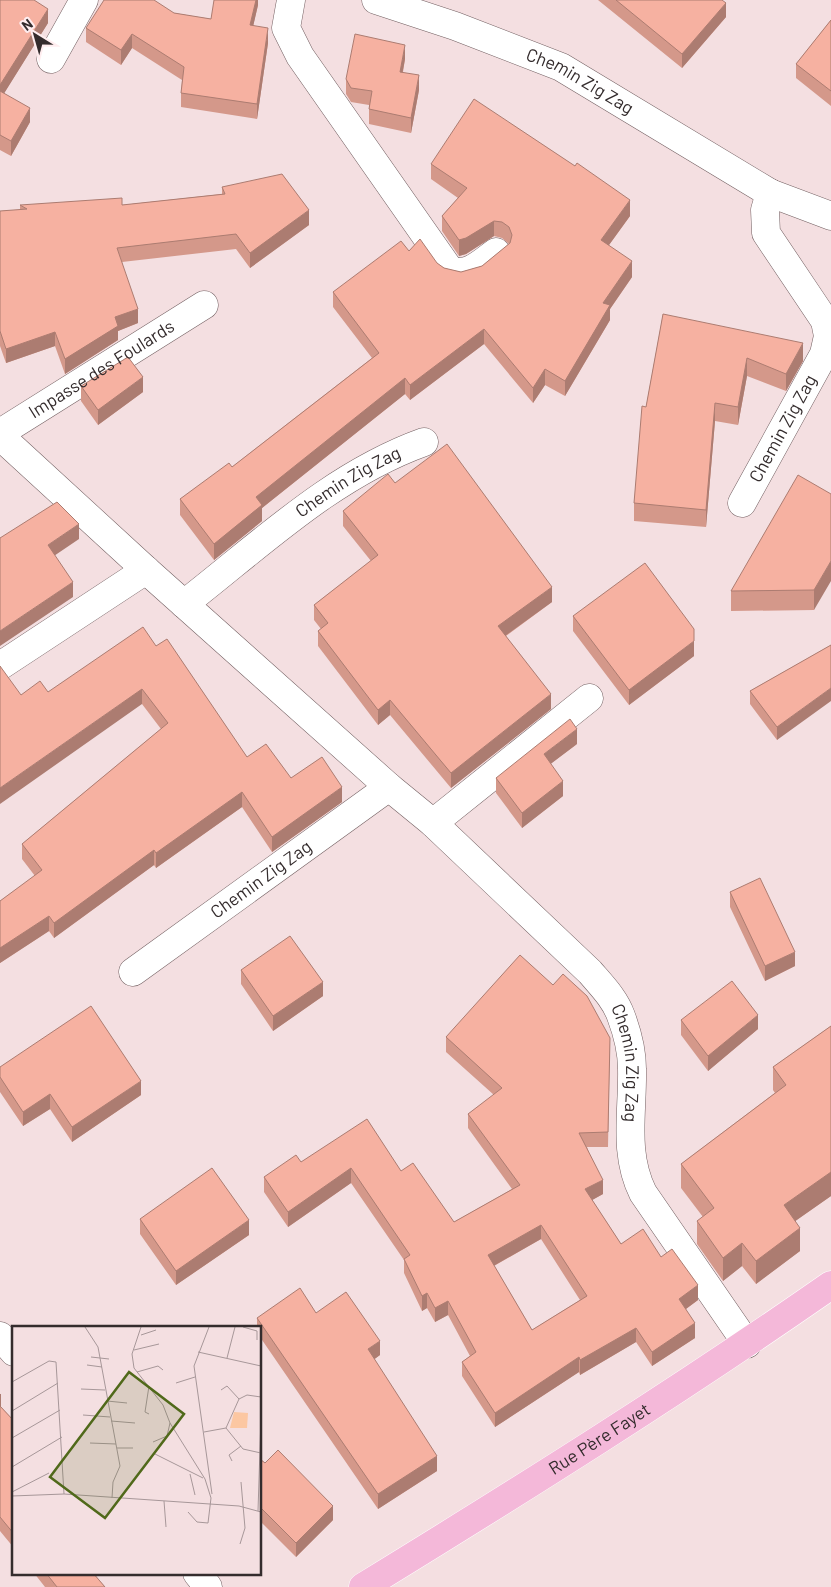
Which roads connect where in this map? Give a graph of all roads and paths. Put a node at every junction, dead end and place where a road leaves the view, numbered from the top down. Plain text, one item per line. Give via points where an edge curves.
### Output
1 (84, 0) edge
2 (291, 0) edge
3 (376, 0) edge
4 (51, 59) dead end
5 (770, 192) junction
6 (831, 216) edge
7 (496, 252) edge
8 (204, 306) dead end
9 (0, 435) edge
10 (424, 442) dead end
11 (742, 503) dead end
12 (146, 570) junction
13 (184, 604) junction
14 (0, 666) edge
15 (589, 698) dead end
16 (389, 787) junction
17 (433, 823) junction
18 (133, 972) dead end
19 (831, 1285) edge
20 (0, 1336) edge
21 (747, 1344) junction
22 (12, 1350) edge
23 (198, 1574) edge
24 (208, 1587) edge
25 (363, 1587) edge

1 - 4 street
2 - 7 street via 286,28 300,56 449,269 467,273
3 - 5 street, Chemin Zig Zag via 561,67
5 - 6 street, Chemin Zig Zag
5 - 11 street, Chemin Zig Zag via 765,210 766,233 825,321 828,336 824,354
8 - 9 street, Impasse des Foulards
9 - 12 street, Chemin Zig Zag
10 - 13 street, Chemin Zig Zag via 366,468 329,491
12 - 13 street, Chemin Zig Zag
12 - 14 street
13 - 16 street, Chemin Zig Zag
15 - 17 street
16 - 17 street, Chemin Zig Zag
16 - 18 street, Chemin Zig Zag
17 - 21 street, Chemin Zig Zag via 590,972 609,994 621,1014 632,1067 630,1154 635,1177
19 - 21 main road, Rue Père Fayet
20 - 22 street
21 - 25 main road, Rue Père Fayet
23 - 24 street

